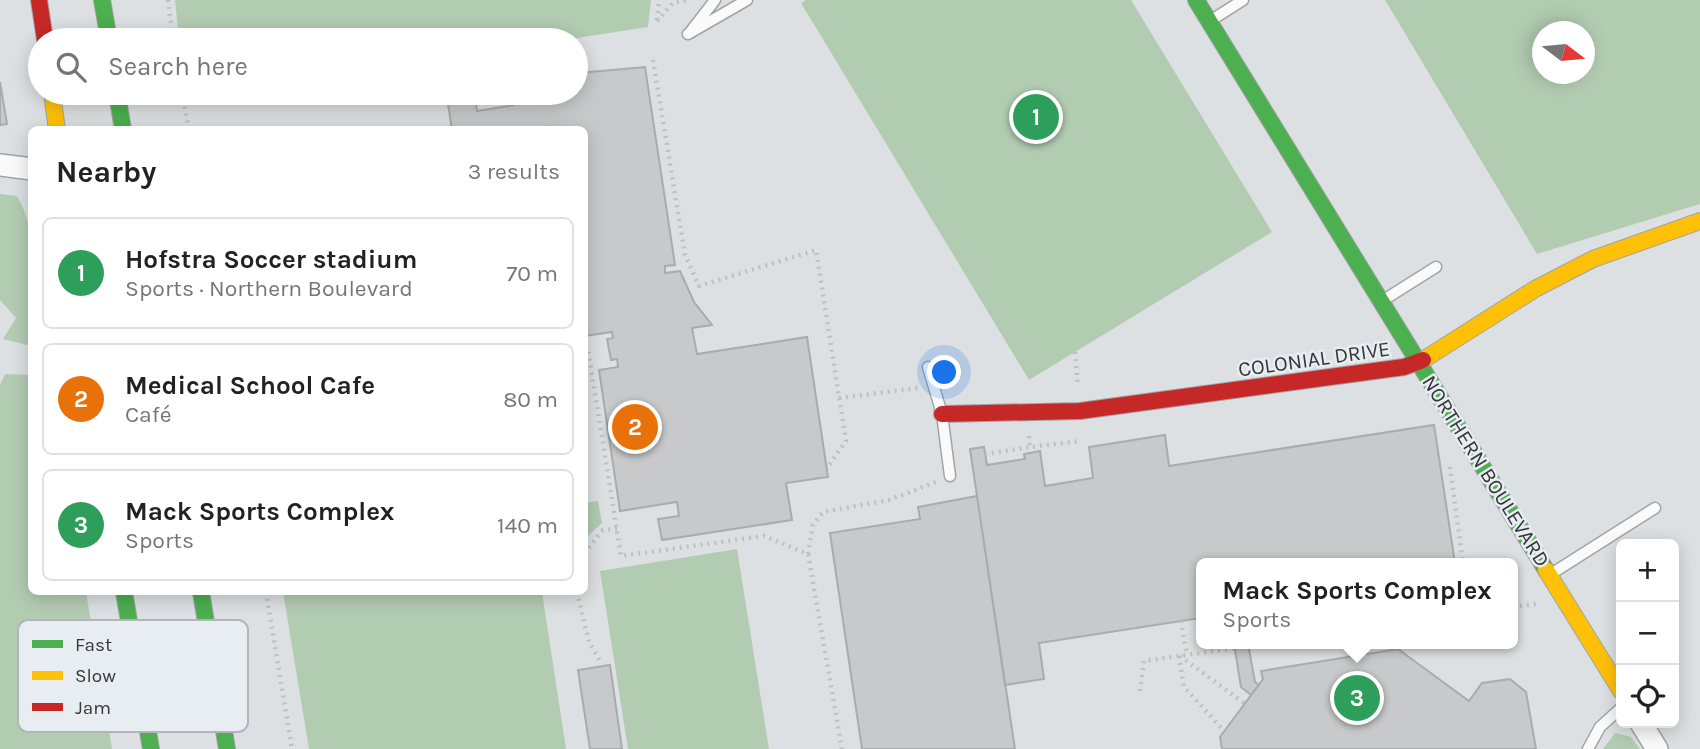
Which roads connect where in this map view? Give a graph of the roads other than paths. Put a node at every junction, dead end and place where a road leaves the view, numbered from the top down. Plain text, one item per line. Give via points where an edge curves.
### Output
1 (39, 0) edge
2 (102, 0) edge
3 (715, 0) edge
4 (747, 0) edge
5 (1196, 0) edge
6 (1243, 0) edge
7 (1209, 21) junction
8 (43, 28) edge
9 (106, 28) edge
10 (54, 105) edge
11 (119, 105) edge
12 (56, 126) edge
13 (122, 126) edge
14 (0, 165) edge
15 (28, 168) edge
16 (1700, 221) edge
17 (1436, 267) dead end
18 (1381, 301) junction
19 (1419, 362) junction
20 (928, 367) dead end
21 (942, 414) junction
22 (950, 476) road end
23 (1655, 508) dead end
24 (1550, 575) junction
25 (125, 595) edge
26 (201, 595) edge
27 (129, 620) edge
28 (206, 620) edge
29 (1616, 683) edge
30 (1616, 713) edge
31 (1644, 728) edge
32 (1588, 749) edge
33 (1657, 749) edge

1 - 8 street
2 - 9 street
3 - 4 lane via 688,34
5 - 7 street, NORTHERN BOULEVARD
6 - 7 lane
7 - 18 street, NORTHERN BOULEVARD
10 - 12 street
11 - 13 street
14 - 15 street
16 - 19 street, COLONIAL DRIVE via 1593,259 1535,289
17 - 18 lane
18 - 19 street, NORTHERN BOULEVARD
19 - 21 street, COLONIAL DRIVE via 1385,372 1080,411
19 - 24 street, NORTHERN BOULEVARD
20 - 21 lane
21 - 22 lane
23 - 24 lane
24 - 29 street, NORTHERN BOULEVARD
25 - 27 street
26 - 28 street
30 - 32 lane via 1600,727
31 - 33 street

